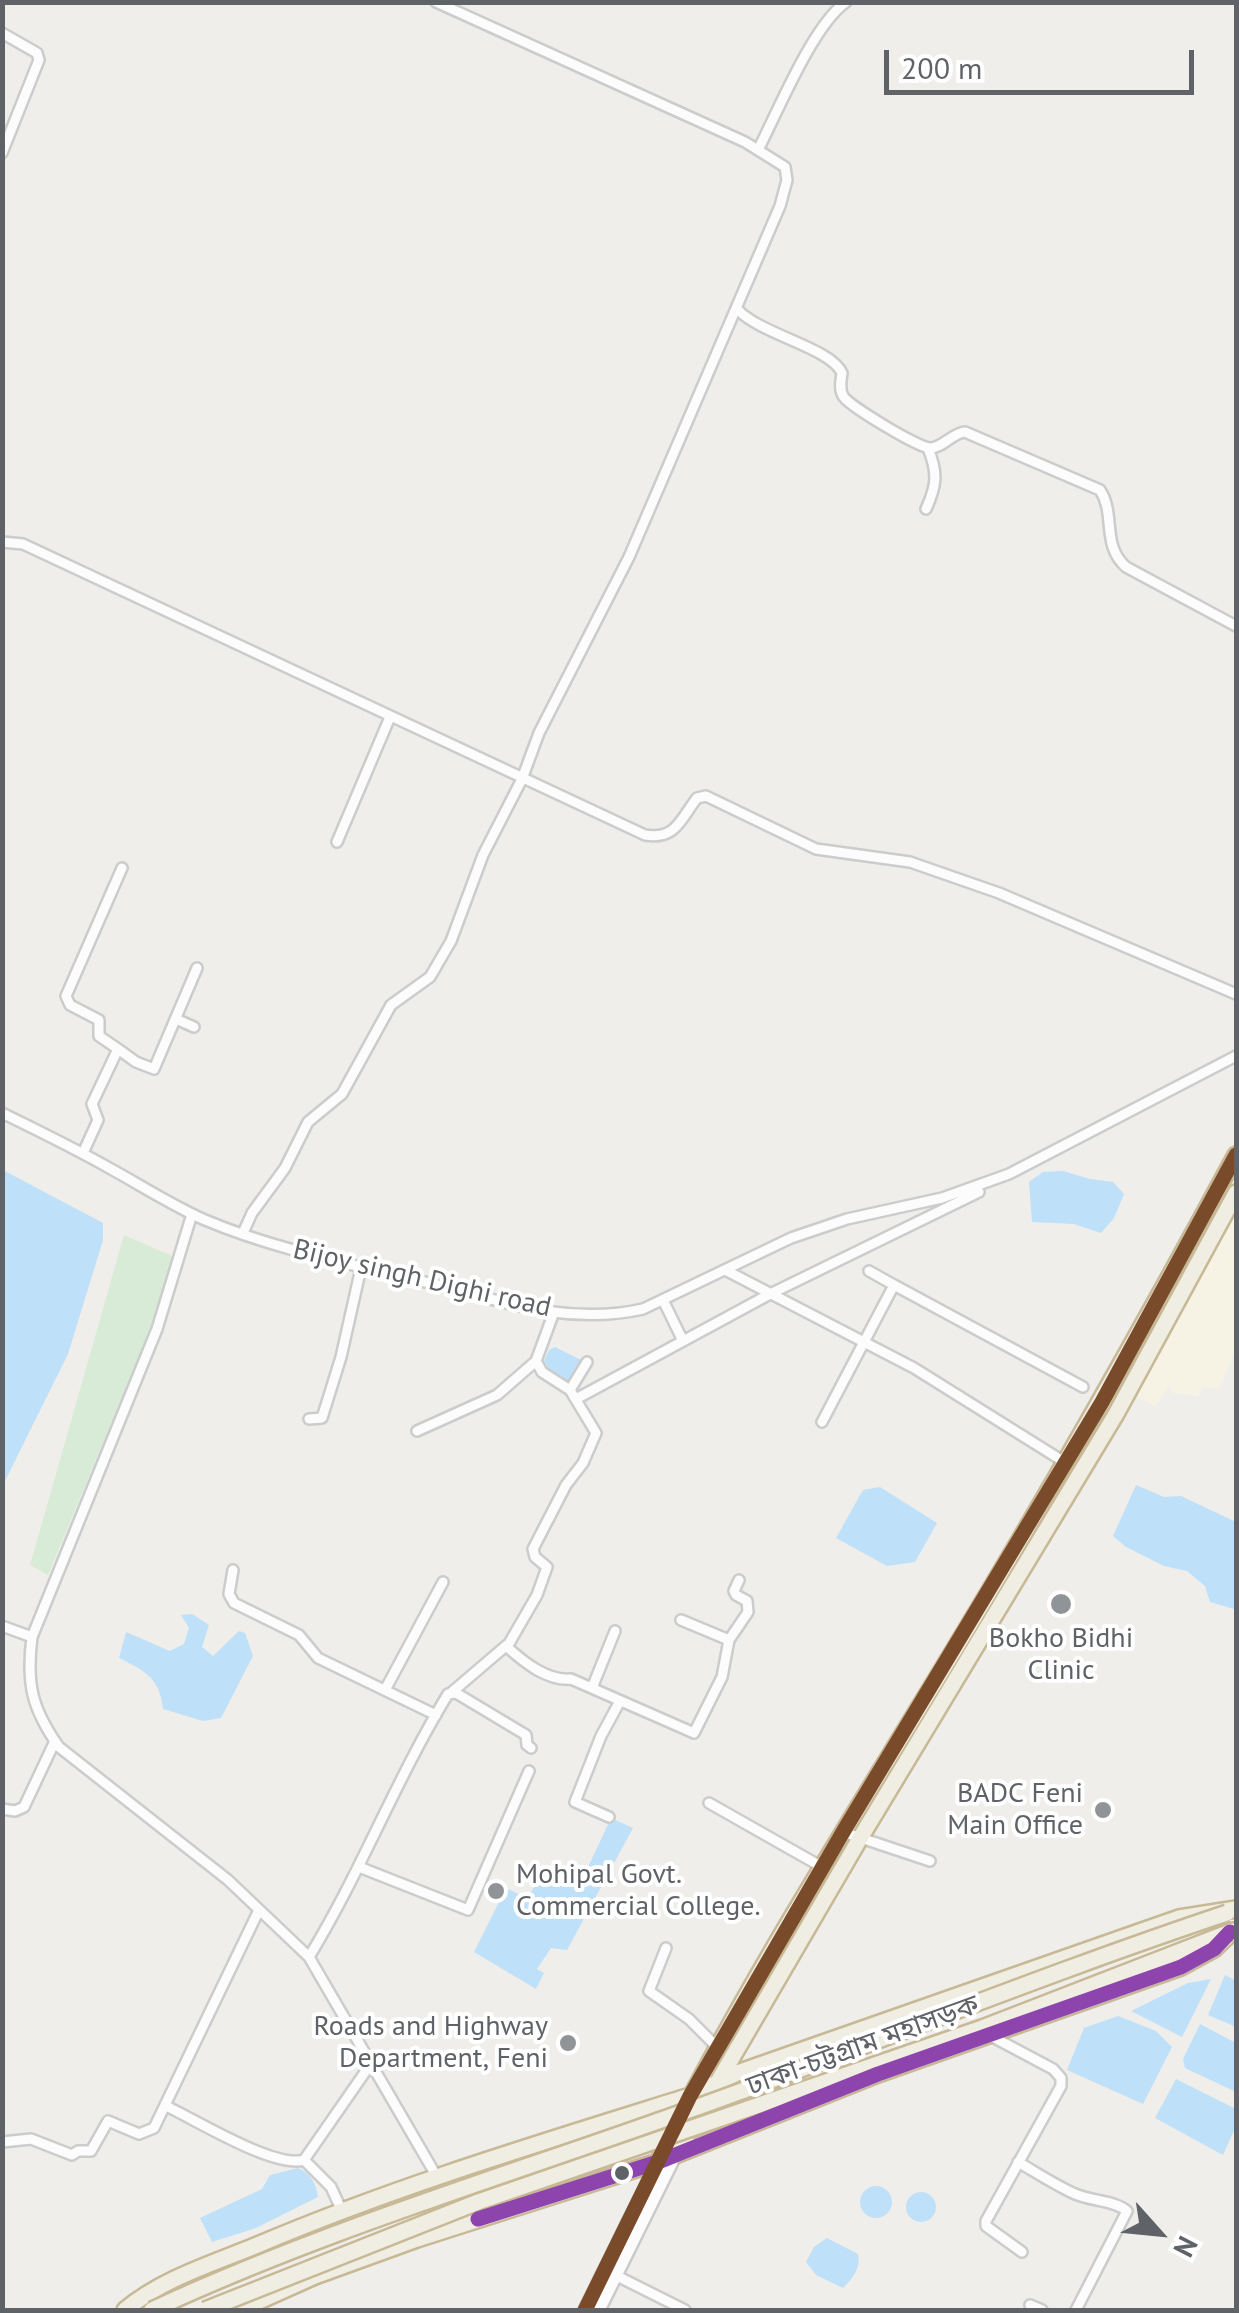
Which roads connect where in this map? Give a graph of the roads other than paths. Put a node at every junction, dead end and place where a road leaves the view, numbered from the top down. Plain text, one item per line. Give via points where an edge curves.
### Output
1 (436, 2) edge
2 (846, 2) edge
3 (2, 33) edge
4 (758, 150) junction
5 (2, 153) edge
6 (738, 310) junction
7 (928, 448) junction
8 (926, 509) dead end
9 (2, 542) edge
10 (1236, 626) edge
11 (390, 717) junction
12 (522, 779) junction
13 (336, 842) dead end
14 (122, 868) dead end
15 (197, 968) dead end
16 (1236, 994) edge
17 (176, 1019) junction
18 (194, 1026) dead end
19 (118, 1049) junction
20 (1236, 1056) edge
21 (2, 1113) edge
22 (83, 1153) junction
23 (1236, 1155) edge
24 (979, 1192) dead end
25 (1236, 1193) edge
26 (192, 1214) junction
27 (242, 1233) junction
28 (361, 1268) junction
29 (727, 1271) junction
30 (869, 1272) dead end
31 (894, 1285) junction
32 (770, 1294) junction
33 (663, 1300) junction
34 (554, 1312) junction
35 (682, 1341) junction
36 (862, 1343) junction
37 (536, 1361) junction
38 (588, 1362) dead end
39 (1082, 1388) dead end
40 (573, 1395) junction
41 (309, 1419) dead end
42 (822, 1422) dead end
43 (418, 1430) dead end
44 (1066, 1463) junction
45 (233, 1570) dead end
46 (739, 1580) dead end
47 (443, 1582) dead end
48 (681, 1620) dead end
49 (2, 1626) edge
50 (615, 1631) dead end
51 (32, 1637) junction
52 (728, 1640) junction
53 (508, 1645) junction
54 (592, 1688) junction
55 (384, 1690) junction
56 (452, 1692) junction
57 (620, 1702) junction
58 (436, 1715) junction
59 (55, 1741) junction
60 (531, 1748) dead end
61 (529, 1770) dead end
62 (709, 1803) dead end
63 (2, 1809) edge
64 (609, 1817) dead end
65 (843, 1832) junction
66 (860, 1840) junction
67 (930, 1861) dead end
68 (359, 1867) junction
69 (822, 1867) junction
70 (260, 1910) junction
71 (1232, 1911) edge
72 (1234, 1931) edge
73 (666, 1948) dead end
74 (309, 1957) junction
75 (989, 2035) junction
76 (718, 2048) junction
77 (370, 2066) junction
78 (719, 2084) junction
79 (690, 2096) junction
80 (166, 2106) junction
81 (2, 2142) edge
82 (677, 2152) junction
83 (304, 2160) junction
84 (658, 2162) junction
85 (1018, 2162) junction
86 (437, 2177) junction
87 (342, 2211) junction
88 (1022, 2252) dead end
89 (610, 2272) junction
90 (1030, 2304) dead end
91 (126, 2310) edge
92 (152, 2310) edge
93 (204, 2310) edge
94 (239, 2310) edge
95 (586, 2310) edge
96 (599, 2310) edge
97 (684, 2310) edge
98 (1042, 2310) edge
99 (1076, 2310) edge

1 - 4 street
2 - 4 street via 818,34
3 - 5 street via 39,60
4 - 6 street via 785,167 787,180
6 - 7 street via 831,358 842,372 846,399
6 - 12 street
7 - 8 street via 937,474
7 - 10 street via 965,432 1100,490 1117,559
9 - 11 street via 24,544
11 - 12 street
11 - 13 street
12 - 16 street via 660,838 697,798 715,799 816,848 910,862 999,892
12 - 27 street via 430,977 391,1005 342,1094 308,1122
14 - 19 street via 66,996 99,1020 99,1036
15 - 17 street
17 - 18 street
17 - 19 street via 154,1069
19 - 22 street via 92,1104 98,1120
20 - 29 street, Bijoy singh Dighi road via 1009,1174 790,1238
21 - 22 street, Bijoy singh Dighi road
22 - 26 street, Bijoy singh Dighi road
23 - 44 highway
24 - 32 street
25 - 66 highway via 1107,1429
26 - 27 street, Bijoy singh Dighi road
26 - 51 street via 157,1329
27 - 28 street, Bijoy singh Dighi road
28 - 34 street, Bijoy singh Dighi road
28 - 41 street via 322,1418
29 - 32 street
29 - 33 street, Bijoy singh Dighi road
30 - 31 street
31 - 36 street
31 - 39 street
32 - 35 street
32 - 36 street
33 - 34 street, Bijoy singh Dighi road via 620,1314
33 - 35 street
34 - 37 street
35 - 40 street
36 - 42 street
36 - 44 street
37 - 40 street
37 - 43 street via 498,1395
38 - 40 street
40 - 53 street via 596,1433 533,1548 547,1567
44 - 65 highway
45 - 55 street via 234,1603 299,1634 318,1658
46 - 52 street via 734,1591 748,1612
47 - 55 street
48 - 52 street
49 - 51 street
50 - 54 street
51 - 59 street via 32,1698
52 - 57 street via 722,1676 694,1733
53 - 54 street via 555,1679
53 - 56 street
54 - 57 street
55 - 58 street
56 - 58 street
56 - 60 street via 526,1735
57 - 64 street via 575,1802
58 - 68 street
59 - 63 street via 24,1807
59 - 70 street
61 - 68 street via 468,1910
62 - 69 street
65 - 66 street
65 - 69 highway
66 - 67 street
66 - 78 highway
68 - 74 street
69 - 76 highway
70 - 74 street
70 - 80 street
71 - 78 highway via 1179,1918
71 - 92 highway, ঢাকা-চট্টগ্রাম মহাসড়ক, bridge via 341,2232
72 - 75 highway via 1181,1967
72 - 93 highway, ঢাকা-চট্টগ্রাম মহাসড়ক, bridge via 982,2028 478,2202
73 - 76 street via 649,1992
74 - 77 street
75 - 82 highway
75 - 85 street via 1061,2078
76 - 79 highway
77 - 83 street
77 - 86 street
78 - 79 highway
78 - 82 highway
79 - 84 highway
79 - 86 highway
80 - 81 street via 158,2124 140,2134 108,2121 90,2151 72,2156 31,2139
80 - 83 street via 271,2156
82 - 84 highway
82 - 89 main road
83 - 87 street via 331,2187
84 - 89 main road
84 - 94 highway via 418,2239
85 - 88 street via 986,2226
85 - 99 street via 1072,2193 1127,2212
86 - 87 highway
87 - 91 highway via 174,2280
89 - 95 main road
89 - 96 main road
89 - 97 street
90 - 98 street

